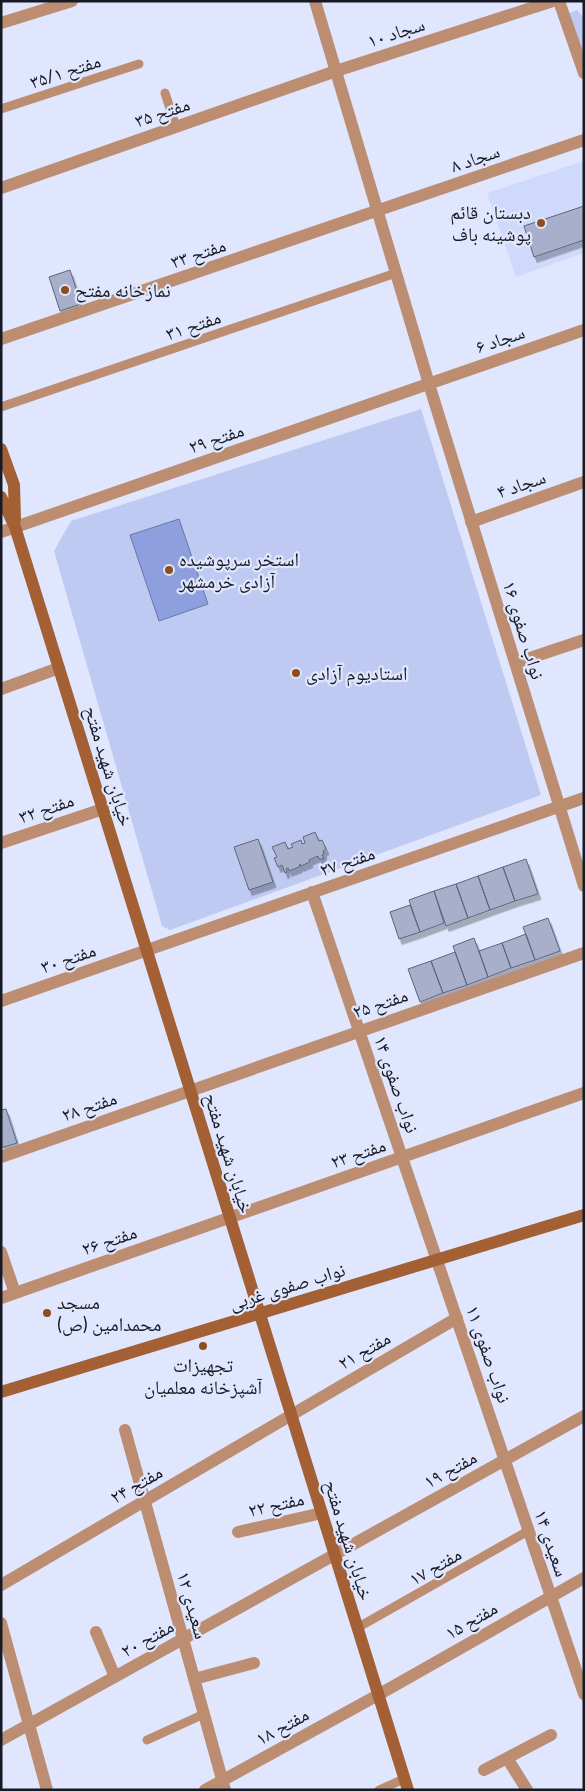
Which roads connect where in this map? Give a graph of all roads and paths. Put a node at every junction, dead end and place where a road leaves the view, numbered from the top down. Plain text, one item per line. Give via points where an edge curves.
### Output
1 (72, 1) edge
2 (315, 1) edge
3 (553, 1) edge
4 (559, 1) edge
5 (1, 23) edge
6 (139, 64) dead end
7 (336, 71) junction
8 (584, 74) edge
9 (165, 93) dead end
10 (1, 109) edge
11 (176, 127) junction
12 (584, 140) edge
13 (1, 188) edge
14 (378, 211) junction
15 (396, 272) junction
16 (584, 330) edge
17 (1, 339) edge
18 (429, 384) junction
19 (1, 407) edge
20 (1, 449) edge
21 (584, 482) edge
22 (1, 497) edge
23 (471, 522) junction
24 (15, 527) junction
25 (1, 532) edge
26 (584, 640) edge
27 (515, 663) junction
28 (59, 668) junction
29 (1, 689) edge
30 (584, 798) edge
31 (559, 807) junction
32 (103, 809) junction
33 (1, 843) edge
34 (584, 886) edge
35 (312, 892) junction
36 (146, 950) junction
37 (584, 953) edge
38 (1, 1001) edge
39 (359, 1030) junction
40 (190, 1090) junction
41 (584, 1093) edge
42 (1, 1157) edge
43 (402, 1157) junction
44 (584, 1215) edge
45 (230, 1218) junction
46 (1, 1252) edge
47 (437, 1260) junction
48 (15, 1293) junction
49 (1, 1298) edge
50 (259, 1314) junction
51 (457, 1318) junction
52 (1, 1392) edge
53 (291, 1415) junction
54 (584, 1416) edge
55 (125, 1430) dead end
56 (505, 1460) junction
57 (144, 1501) junction
58 (322, 1513) junction
59 (528, 1531) junction
60 (238, 1532) dead end
61 (335, 1555) junction
62 (584, 1578) edge
63 (1, 1585) edge
64 (551, 1597) junction
65 (1, 1623) edge
66 (357, 1628) junction
67 (96, 1632) dead end
68 (184, 1639) junction
69 (254, 1663) dead end
70 (115, 1677) junction
71 (194, 1679) junction
72 (583, 1688) edge
73 (378, 1695) junction
74 (204, 1714) junction
75 (30, 1724) junction
76 (551, 1735) dead end
77 (1, 1740) edge
78 (146, 1740) dead end
79 (508, 1758) junction
80 (484, 1770) dead end
81 (406, 1784) edge
82 (224, 1785) edge
83 (47, 1790) edge
84 (205, 1790) edge
85 (379, 1790) edge
86 (527, 1790) edge

1 - 5 street
2 - 7 street, نواب صفوی ۱۶
3 - 7 street, سجاد ۱۰
4 - 8 street
6 - 10 lane, مفتح ۳۵/۱
7 - 11 street, مفتح ۳۵
7 - 14 street, نواب صفوی ۱۶
9 - 11 lane
11 - 13 street, مفتح ۳۵
12 - 14 street, سجاد ۸
14 - 15 street, نواب صفوی ۱۶
14 - 17 street, مفتح ۳۳
15 - 18 street, نواب صفوی ۱۶
15 - 19 lane, مفتح ۳۱
16 - 18 street, سجاد ۶
18 - 23 street, نواب صفوی ۱۶
18 - 24 street, مفتح ۲۹
20 - 24 street, خیابان شهید مفتح via 14,485
21 - 23 street, سجاد ۴
22 - 24 street, خیابان شهید مفتح
23 - 27 street, نواب صفوی ۱۶
24 - 25 street, مفتح ۲۹
24 - 28 street, خیابان شهید مفتح
26 - 27 street
27 - 31 street, نواب صفوی ۱۶
28 - 29 street
28 - 32 street, خیابان شهید مفتح
30 - 31 street, مفتح ۲۷
31 - 34 street, نواب صفوی ۱۶
31 - 35 street, مفتح ۲۷
32 - 33 street, مفتح ۳۲
32 - 36 street, خیابان شهید مفتح
35 - 36 street, مفتح ۲۷
35 - 39 street, نواب صفوی ۱۴
36 - 38 street, مفتح ۳۰
36 - 40 street, خیابان شهید مفتح
37 - 39 street, مفتح ۲۵
39 - 40 street, مفتح ۲۵
39 - 43 street, نواب صفوی ۱۴
40 - 42 street, مفتح ۲۸
40 - 45 street, خیابان شهید مفتح
41 - 43 street, مفتح ۲۳
43 - 45 street, مفتح ۲۳
43 - 47 street, نواب صفوی ۱۴
44 - 47 street, نواب صفوی غربی
45 - 48 street, مفتح ۲۶
45 - 50 street, خیابان شهید مفتح
46 - 48 street
47 - 50 street, نواب صفوی غربی
47 - 51 street, نواب صفوی ۱۱
48 - 49 street, مفتح ۲۶
50 - 52 street, نواب صفوی غربی
50 - 53 street, خیابان شهید مفتح
51 - 53 street, مفتح ۲۱
51 - 56 street, نواب صفوی ۱۱
53 - 57 street, مفتح ۲۴
53 - 58 street, خیابان شهید مفتح
54 - 56 street, مفتح ۱۹
55 - 57 street, سعیدی ۱۲
56 - 59 street, سعیدی ۱۴
56 - 61 street, مفتح ۱۹
57 - 63 street, مفتح ۲۴
57 - 68 street, سعیدی ۱۲
58 - 60 street, مفتح ۲۲
58 - 61 street, خیابان شهید مفتح
59 - 64 street, سعیدی ۱۴
59 - 66 lane, مفتح ۱۷
61 - 66 street, خیابان شهید مفتح
61 - 68 street, مفتح ۲۰
62 - 64 street, مفتح ۱۵
64 - 72 street, سعیدی ۱۴
64 - 73 street, مفتح ۱۵
65 - 75 street
66 - 73 street, خیابان شهید مفتح
67 - 70 street
68 - 70 street, مفتح ۲۰
68 - 71 street, سعیدی ۱۲
69 - 71 street
70 - 75 street, مفتح ۲۰
71 - 74 street, سعیدی ۱۲
73 - 81 street, خیابان شهید مفتح
73 - 82 street, مفتح ۱۸
74 - 78 lane
74 - 82 street, سعیدی ۱۲
75 - 77 street, مفتح ۲۰
75 - 83 street
76 - 79 street
79 - 80 street
79 - 86 street
81 - 85 lane
82 - 84 street, مفتح ۱۸

